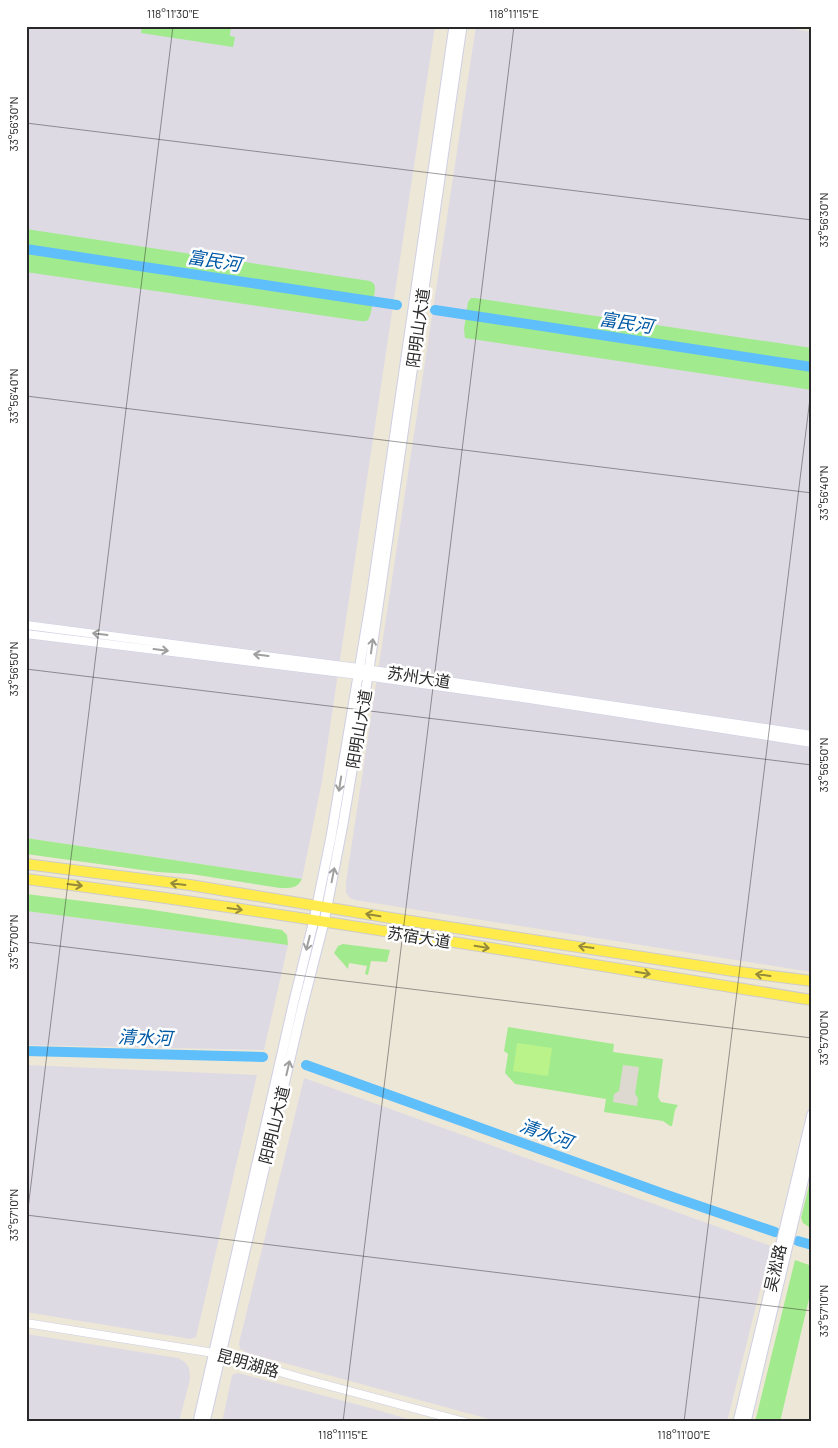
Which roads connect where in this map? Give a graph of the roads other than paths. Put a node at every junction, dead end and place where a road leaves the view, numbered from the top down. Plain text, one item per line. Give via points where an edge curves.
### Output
1 (454, 26) edge
2 (462, 26) edge
3 (26, 625) edge
4 (26, 634) edge
5 (358, 671) junction
6 (368, 673) junction
7 (812, 735) edge
8 (812, 743) edge
9 (26, 864) edge
10 (26, 879) edge
11 (322, 906) junction
12 (319, 921) junction
13 (812, 981) edge
14 (812, 1000) edge
15 (812, 1114) edge
16 (812, 1144) edge
17 (26, 1322) edge
18 (218, 1354) junction
19 (198, 1422) edge
20 (205, 1422) edge
21 (465, 1422) edge
22 (738, 1422) edge
23 (746, 1422) edge

1 - 5 main road, 阳明山大道
6 -> 2 main road, 阳明山大道
5 -> 3 street, 苏州大道
4 -> 5 street, 苏州大道
5 - 6 street, 苏州大道
5 -> 11 main road, 阳明山大道
6 - 7 street, 苏州大道
6 - 8 street, 苏州大道
11 -> 6 main road, 阳明山大道 via 343,824
11 -> 9 main road, 苏宿大道
10 -> 12 main road, 苏宿大道
11 - 12 main road, 阳明山大道
13 -> 11 main road, 苏宿大道
12 -> 14 main road, 苏宿大道
12 - 18 main road, 阳明山大道 via 293,1005
15 - 22 main road, 吴淞路
16 - 23 main road, 吴淞路
17 - 18 street, 昆明湖路
18 - 19 main road, 阳明山大道
18 - 20 main road, 阳明山大道
18 - 21 street, 昆明湖路

